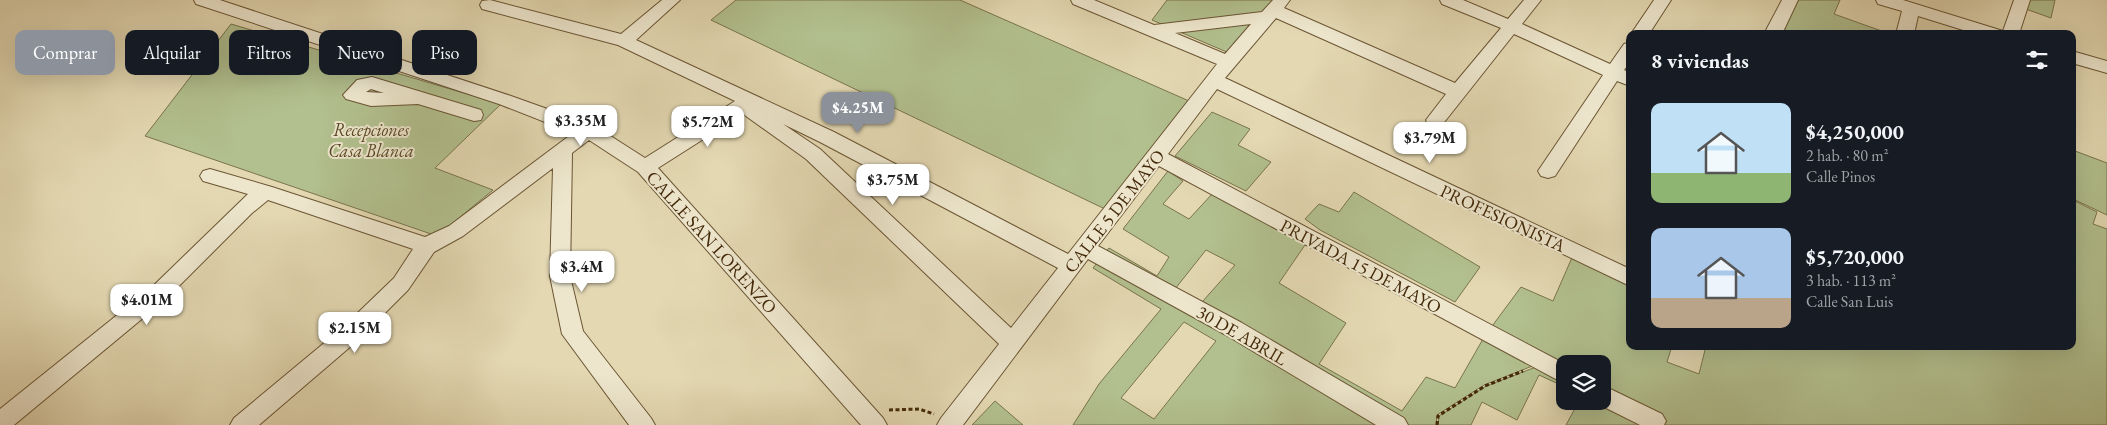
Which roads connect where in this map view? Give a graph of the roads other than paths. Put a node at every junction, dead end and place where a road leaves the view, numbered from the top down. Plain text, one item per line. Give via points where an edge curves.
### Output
1 (202, 0) edge
2 (539, 0) edge
3 (672, 0) edge
4 (1079, 0) edge
5 (1448, 0) edge
6 (1533, 0) edge
7 (1663, 0) edge
8 (1790, 0) edge
9 (1884, 0) edge
10 (2022, 0) edge
11 (488, 5) dead end
12 (1911, 8) junction
13 (1274, 9) edge
14 (523, 14) junction
15 (1513, 26) junction
16 (1155, 30) junction
17 (1643, 30) edge
18 (1776, 30) edge
19 (1906, 30) edge
20 (1983, 30) edge
21 (2011, 30) edge
22 (624, 41) junction
23 (2076, 58) edge
24 (1228, 62) junction
25 (1626, 62) edge
26 (2107, 67) edge
27 (1622, 76) edge
28 (1215, 81) junction
29 (457, 84) junction
30 (1458, 92) junction
31 (417, 98) dead end
32 (747, 103) junction
33 (438, 105) junction
34 (474, 115) dead end
35 (1435, 120) dead end
36 (588, 131) junction
37 (563, 149) junction
38 (1156, 156) junction
39 (645, 167) junction
40 (1548, 171) dead end
41 (210, 176) dead end
42 (265, 192) junction
43 (427, 246) junction
44 (1085, 248) junction
45 (1072, 266) junction
46 (1626, 276) edge
47 (1012, 343) junction
48 (1556, 371) edge
49 (1611, 400) edge
50 (871, 420) edge
51 (1654, 421) dead end
52 (0, 423) edge
53 (242, 425) edge
54 (643, 425) edge
55 (949, 425) edge
56 (1396, 425) edge

1 - 29 street, CALLE SAN LORENZO
2 - 14 street
3 - 22 street
4 - 16 street
5 - 15 street
6 - 15 street
7 - 17 street
8 - 18 street
9 - 12 street
10 - 21 street
11 - 14 street
12 - 19 street
12 - 20 street
13 - 16 street
13 - 24 street, CALLE 5 DE MAYO
13 - 30 street
14 - 22 street
15 - 27 street
15 - 30 street
16 - 24 street
22 - 32 street
23 - 26 street
24 - 28 street, CALLE 5 DE MAYO
25 - 27 street
27 - 40 street
28 - 38 street, CALLE 5 DE MAYO
28 - 46 street, PROFESIONISTA
29 - 33 street
29 - 36 street, CALLE SAN LORENZO
30 - 35 street
31 - 33 street
32 - 39 street
32 - 45 street via 828,137
32 - 47 street via 813,154
33 - 34 street
36 - 37 street
36 - 39 street, CALLE SAN LORENZO
37 - 43 street via 456,231
37 - 54 street via 560,276 573,334
38 - 44 street, CALLE 5 DE MAYO
38 - 48 street, PRIVADA 15 DE MAYO
39 - 50 street, CALLE SAN LORENZO
41 - 42 street
42 - 43 street
42 - 52 street via 159,293
43 - 53 street via 401,284 349,336
44 - 45 street, CALLE 5 DE MAYO
44 - 56 street, 30 DE ABRIL via 1234,329
45 - 47 street, CALLE 5 DE MAYO
47 - 55 street, CALLE 5 DE MAYO
49 - 51 street

